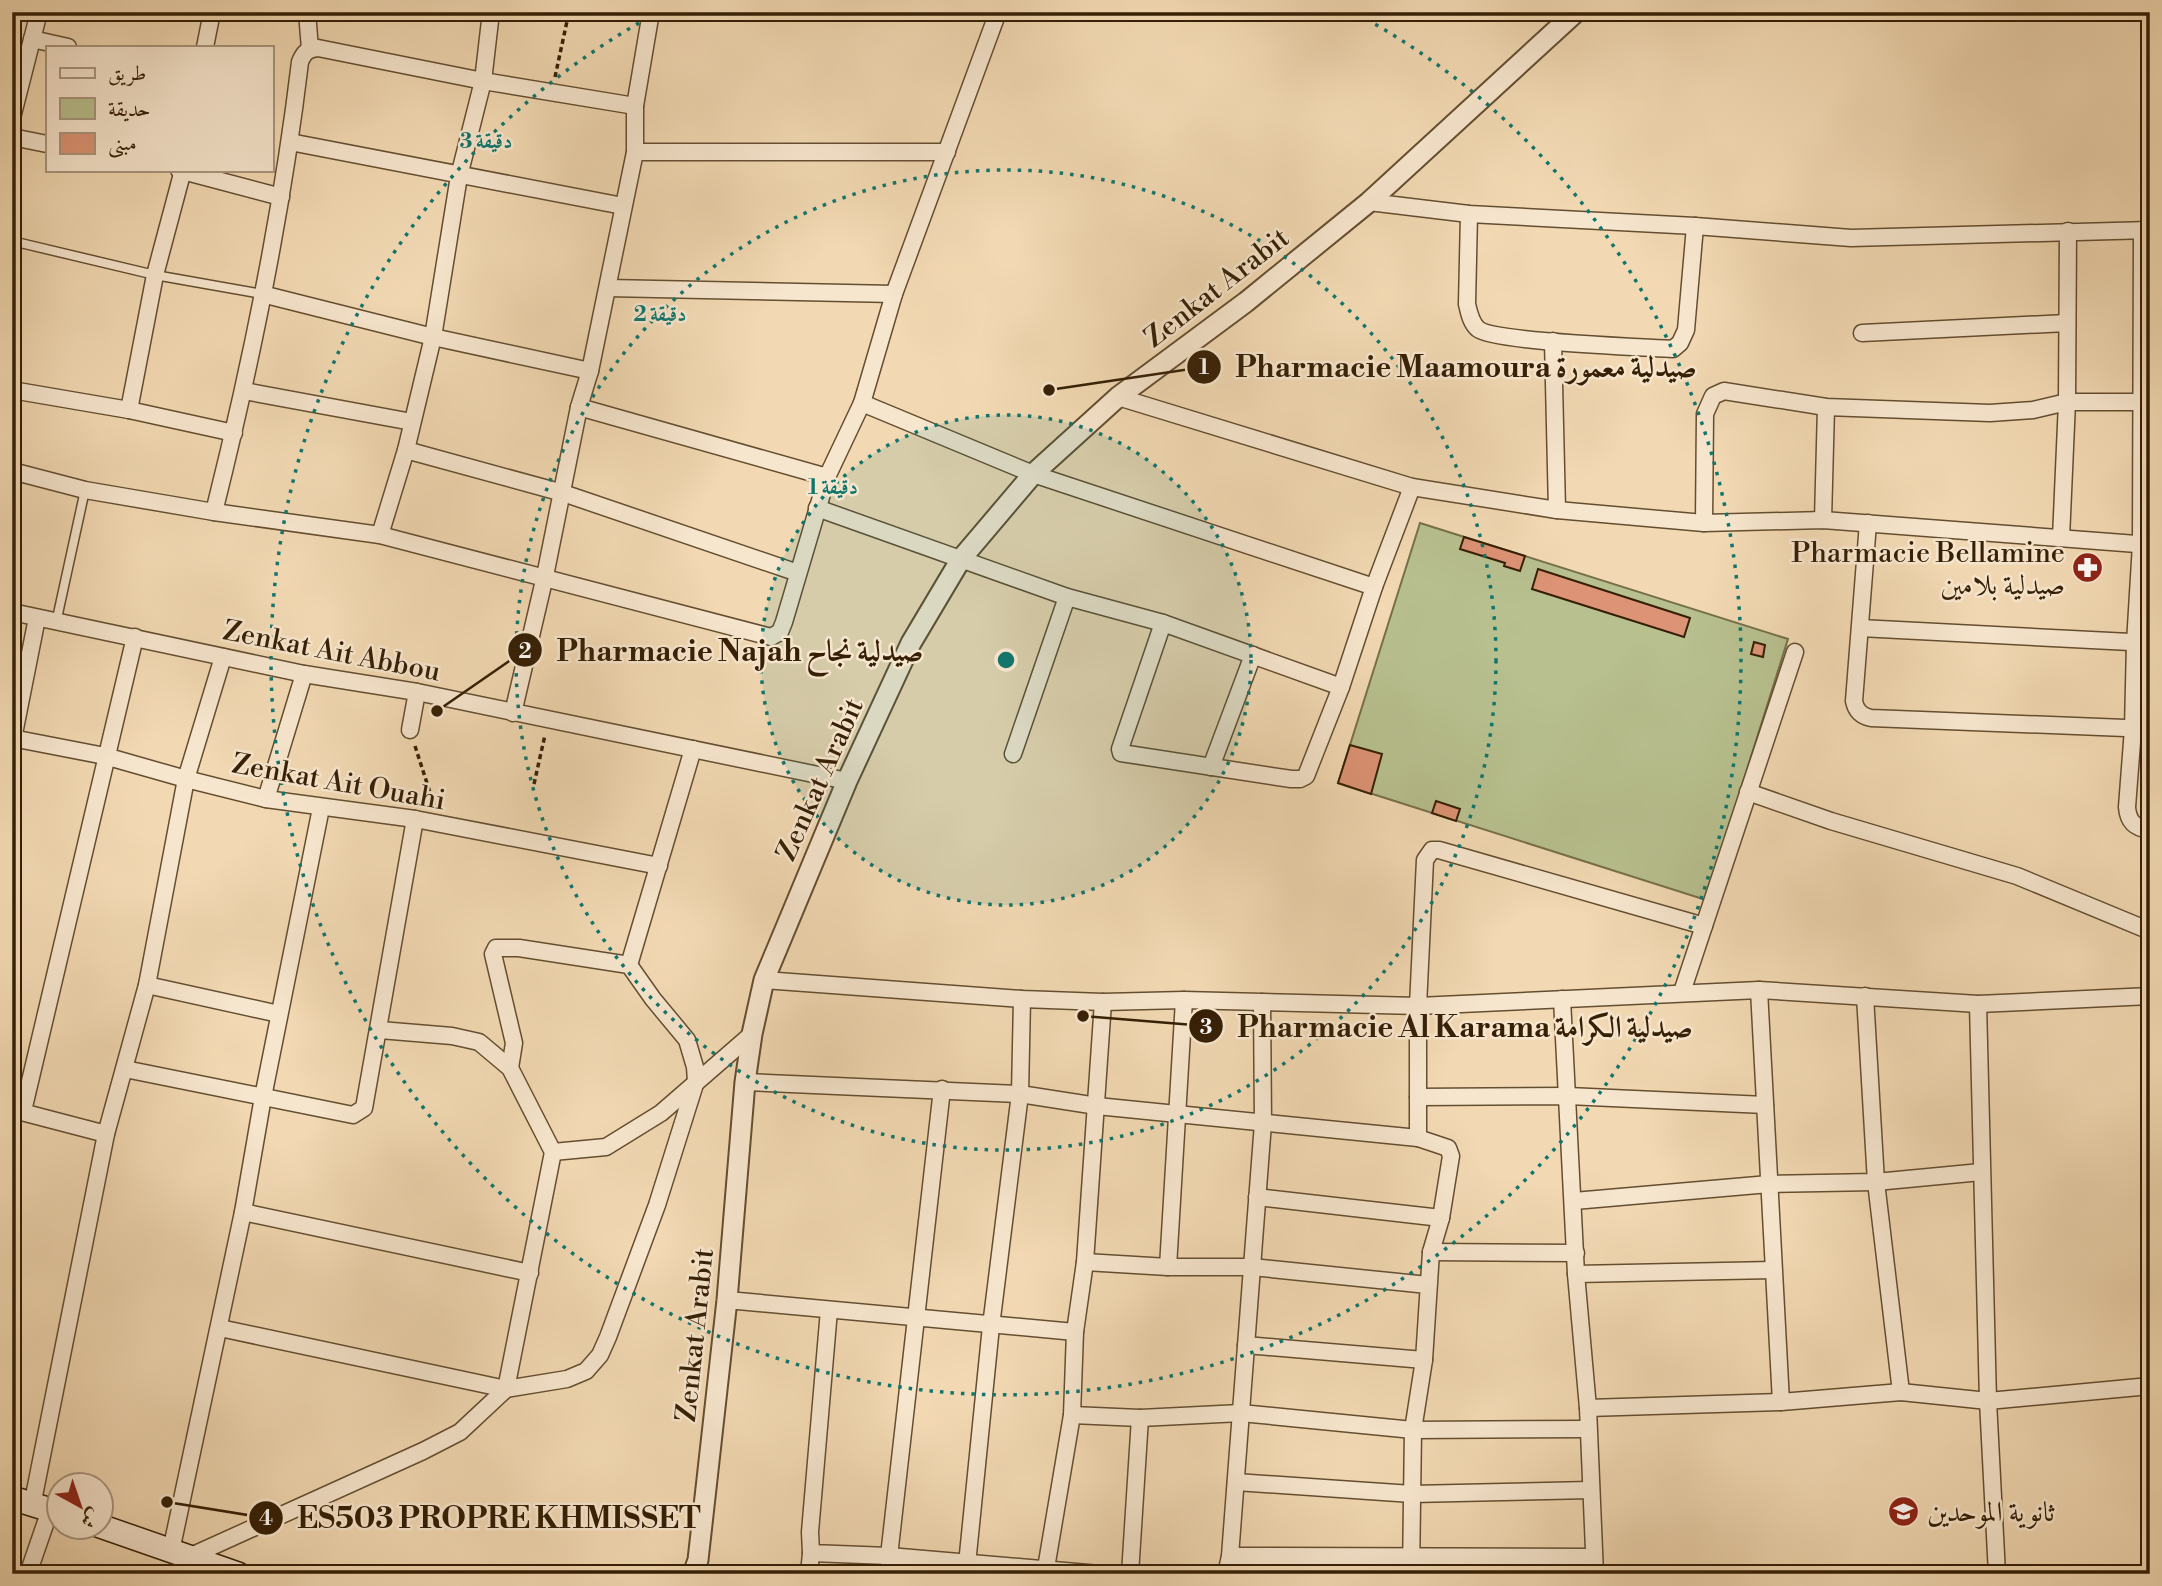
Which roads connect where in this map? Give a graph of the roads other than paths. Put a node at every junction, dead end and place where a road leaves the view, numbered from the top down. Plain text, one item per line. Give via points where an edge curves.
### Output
1 (39, 12) edge
2 (212, 12) edge
3 (307, 12) edge
4 (491, 12) edge
5 (650, 12) edge
6 (998, 12) edge
7 (1576, 12) edge
8 (32, 39) junction
9 (64, 46) edge
10 (205, 46) edge
11 (310, 49) junction
12 (483, 81) junction
13 (635, 106) junction
14 (12, 118) edge
15 (12, 137) edge
16 (290, 142) junction
17 (46, 144) edge
18 (635, 152) junction
19 (947, 152) junction
20 (181, 172) edge
21 (189, 172) edge
22 (459, 176) junction
23 (282, 197) junction
24 (1368, 202) junction
25 (622, 206) junction
26 (1469, 214) junction
27 (1695, 226) junction
28 (2146, 230) edge
29 (2068, 231) junction
30 (12, 241) edge
31 (155, 275) junction
32 (608, 288) junction
33 (894, 294) junction
34 (262, 295) junction
35 (2067, 323) junction
36 (1862, 333) dead end
37 (433, 337) junction
38 (1553, 341) junction
39 (590, 371) junction
40 (12, 390) edge
41 (244, 391) junction
42 (1118, 397) junction
43 (2146, 401) edge
44 (2067, 402) junction
45 (862, 403) junction
46 (579, 407) junction
47 (1826, 407) junction
48 (129, 410) junction
49 (412, 422) junction
50 (234, 433) junction
51 (406, 450) junction
52 (12, 471) edge
53 (1033, 474) junction
54 (827, 477) junction
55 (1412, 486) junction
56 (85, 490) junction
57 (563, 493) junction
58 (817, 508) junction
59 (1557, 510) junction
60 (214, 512) junction
61 (1823, 520) junction
62 (1704, 523) junction
63 (1868, 523) junction
64 (380, 536) junction
65 (2061, 538) junction
66 (2145, 544) edge
67 (961, 559) junction
68 (798, 573) junction
69 (545, 576) junction
70 (1374, 587) junction
71 (1067, 597) junction
72 (12, 612) edge
73 (37, 618) junction
74 (56, 623) junction
75 (1163, 623) junction
76 (1860, 628) junction
77 (135, 637) junction
78 (2142, 643) edge
79 (1795, 652) dead end
80 (1253, 655) junction
81 (223, 657) junction
82 (304, 674) junction
83 (1341, 687) junction
84 (417, 692) junction
85 (513, 713) junction
86 (2142, 729) edge
87 (411, 730) road end
88 (13, 740) edge
89 (694, 750) junction
90 (1013, 754) dead end
91 (105, 756) junction
92 (1211, 767) junction
93 (186, 779) junction
94 (847, 781) junction
95 (1748, 792) junction
96 (266, 799) junction
97 (321, 808) junction
98 (415, 820) junction
99 (2150, 830) edge
100 (659, 866) junction
101 (1704, 926) junction
102 (2150, 931) edge
103 (629, 965) junction
104 (764, 980) junction
105 (147, 985) junction
106 (1759, 990) junction
107 (1682, 992) junction
108 (1865, 996) junction
109 (2150, 996) edge
110 (1022, 999) junction
111 (1562, 999) junction
112 (1184, 1000) junction
113 (1104, 1002) junction
114 (1262, 1002) junction
115 (1978, 1004) junction
116 (1418, 1006) junction
117 (279, 1014) junction
118 (380, 1030) junction
119 (752, 1034) junction
120 (510, 1068) junction
121 (125, 1069) junction
122 (696, 1081) junction
123 (745, 1082) junction
124 (942, 1089) junction
125 (1020, 1094) junction
126 (1567, 1096) junction
127 (263, 1097) junction
128 (1418, 1097) junction
129 (1765, 1105) junction
130 (1097, 1106) junction
131 (18, 1110) edge
132 (1178, 1113) junction
133 (1263, 1123) junction
134 (106, 1134) junction
135 (1418, 1138) junction
136 (553, 1152) junction
137 (1981, 1172) junction
138 (1876, 1182) junction
139 (1769, 1184) junction
140 (1257, 1197) junction
141 (1574, 1201) junction
142 (243, 1212) junction
143 (1441, 1218) junction
144 (1431, 1252) junction
145 (1576, 1253) junction
146 (1085, 1262) junction
147 (1168, 1267) junction
148 (1252, 1267) junction
149 (1773, 1270) junction
150 (530, 1273) junction
151 (1576, 1273) junction
152 (1428, 1284) junction
153 (727, 1300) junction
154 (829, 1310) junction
155 (916, 1319) junction
156 (991, 1326) junction
157 (220, 1328) junction
158 (1075, 1332) junction
159 (1246, 1345) junction
160 (1424, 1360) junction
161 (2150, 1386) edge
162 (506, 1389) junction
163 (1901, 1392) junction
164 (1988, 1401) junction
165 (1781, 1402) junction
166 (1587, 1408) junction
167 (1241, 1413) junction
168 (1072, 1415) junction
169 (1140, 1418) junction
170 (1588, 1429) junction
171 (1413, 1430) junction
172 (1236, 1482) junction
173 (1590, 1490) junction
174 (1412, 1494) junction
175 (39, 1506) edge
176 (116, 1532) edge
177 (181, 1553) junction
178 (811, 1553) junction
179 (889, 1556) junction
180 (1230, 1556) junction
181 (1411, 1557) junction
182 (1594, 1557) junction
183 (966, 1568) edge
184 (698, 1569) edge
185 (1045, 1572) edge
186 (28, 1574) edge
187 (238, 1574) edge
188 (808, 1574) edge
189 (890, 1574) edge
190 (1100, 1574) edge
191 (1130, 1574) edge
192 (1226, 1574) edge
193 (1411, 1574) edge
194 (1595, 1574) edge
195 (1997, 1574) edge

1 - 8 street
2 - 10 street
3 - 11 street
4 - 12 street
5 - 13 street
6 - 19 street
7 - 24 street, Zenkat Arabit
8 - 9 street
8 - 14 street
11 - 12 street
11 - 16 street via 300,62
12 - 13 street
12 - 22 street
13 - 18 street
15 - 17 street
16 - 22 street
16 - 23 street
18 - 19 street
18 - 25 street
19 - 33 street
20 - 31 street
21 - 23 street
22 - 25 street
22 - 37 street
23 - 34 street
24 - 26 street
24 - 42 street, Zenkat Arabit via 1246,302
25 - 32 street
26 - 27 street
26 - 38 street via 1467,304 1476,328 1486,334
27 - 29 street via 1851,238
27 - 38 street via 1686,330 1673,349
28 - 29 street
28 - 43 street
29 - 35 street
30 - 31 lane
31 - 34 lane
31 - 48 street
32 - 33 street
32 - 39 street
33 - 45 street
34 - 37 street
34 - 41 street
35 - 36 street
35 - 44 street
37 - 39 street
37 - 49 street
38 - 59 street
39 - 46 street
40 - 48 street
41 - 49 street
41 - 50 street
42 - 53 street, Zenkat Arabit
42 - 55 street
43 - 44 street
43 - 66 street
44 - 47 street via 2033,411 1990,414
44 - 65 street
45 - 53 street
45 - 54 street
46 - 54 street
46 - 57 street
47 - 61 street
47 - 62 street via 1724,391 1713,396 1705,414
48 - 50 street
49 - 51 street
50 - 60 street
51 - 57 street
51 - 64 street
52 - 56 street
53 - 67 street, Zenkat Arabit
53 - 70 street
54 - 58 street
55 - 59 street
55 - 70 street
56 - 60 street
56 - 74 lane
57 - 68 street
57 - 69 street
58 - 67 street
58 - 68 street
59 - 62 street
60 - 64 street
61 - 62 street
61 - 63 street
63 - 65 street
63 - 76 street
64 - 69 street
65 - 66 street
66 - 78 street
67 - 71 street
67 - 94 street, Zenkat Arabit via 911,643
68 - 69 street via 780,632 771,637
69 - 85 street
70 - 83 street
71 - 75 street
71 - 90 street
72 - 73 street, Zenkat Ait Abbou
73 - 74 street, Zenkat Ait Abbou
73 - 88 street
74 - 77 street, Zenkat Ait Abbou
75 - 80 street
75 - 92 street via 1121,753
76 - 78 street
76 - 86 street via 1854,701 1866,717
77 - 81 street, Zenkat Ait Abbou
77 - 91 street
78 - 86 street
79 - 95 street
80 - 83 street
80 - 92 street
81 - 82 street, Zenkat Ait Abbou
81 - 93 street
82 - 84 street, Zenkat Ait Abbou
82 - 96 street
83 - 92 street via 1306,776 1291,779
84 - 85 street, Zenkat Ait Abbou
84 - 87 street
85 - 89 street, Zenkat Ait Abbou
86 - 99 street via 2128,816 2138,828
88 - 91 street, Zenkat Ait Ouahi
89 - 94 street, Zenkat Ait Abbou
89 - 100 street
91 - 93 street, Zenkat Ait Ouahi
91 - 131 street
93 - 96 street, Zenkat Ait Ouahi
93 - 105 street
94 - 104 street, Zenkat Arabit
95 - 101 street
95 - 102 street via 2017,876
96 - 97 street, Zenkat Ait Ouahi
97 - 98 street, Zenkat Ait Ouahi
97 - 117 street
98 - 100 street, Zenkat Ait Ouahi
98 - 118 street
100 - 103 street
101 - 107 street
101 - 116 street via 1432,850 1424,860
103 - 120 street via 496,948 494,964 514,1043
103 - 122 street via 687,1040
104 - 110 street
104 - 119 street, Zenkat Arabit
105 - 117 street
105 - 121 street
106 - 107 street
106 - 108 street
106 - 129 street
107 - 111 street
108 - 115 street
108 - 138 street
109 - 115 street
110 - 113 street
110 - 125 street
111 - 116 street
111 - 126 street
112 - 113 street
112 - 114 street
112 - 132 street
113 - 130 street
114 - 116 street
114 - 133 street
115 - 137 street
116 - 128 street
117 - 127 street
118 - 120 street via 480,1042
118 - 127 street via 365,1108 358,1113
119 - 122 street
119 - 123 street, Zenkat Arabit
120 - 136 street
121 - 127 street
121 - 134 street
122 - 136 street via 661,1113 606,1147
122 - 162 street via 657,1205 600,1355 586,1371 566,1379
123 - 124 street
123 - 153 street, Zenkat Arabit
124 - 125 street
124 - 155 street
125 - 130 street
125 - 156 street
126 - 128 street
126 - 129 street
126 - 141 street
127 - 142 street
128 - 135 street
129 - 139 street
130 - 132 street
130 - 146 street
131 - 134 street
132 - 133 street
132 - 147 street
133 - 135 street
133 - 140 street
134 - 175 street
135 - 143 street via 1450,1152
136 - 150 street
137 - 138 street
137 - 164 street
138 - 139 street
138 - 163 street
139 - 141 street
139 - 149 street
140 - 143 street
140 - 148 street
141 - 145 street
142 - 150 street
142 - 157 street
143 - 144 street
144 - 145 street
144 - 152 street
145 - 151 street
146 - 147 street
146 - 158 street
147 - 148 street
148 - 152 street
148 - 159 street
149 - 151 street
149 - 165 street
150 - 162 street
151 - 166 street
152 - 160 street
153 - 154 street
153 - 184 street, Zenkat Arabit
154 - 155 street
154 - 178 street
155 - 156 street
155 - 179 street
156 - 158 street
156 - 183 street
157 - 162 street
157 - 177 street
158 - 168 street
159 - 160 street
159 - 167 street
160 - 171 street
161 - 164 street
162 - 177 street via 460,1432 411,1457
163 - 164 street
163 - 165 street
164 - 195 street
165 - 166 street
166 - 170 street
167 - 169 street
167 - 171 street
167 - 172 street
168 - 169 street
168 - 185 street
169 - 191 street
170 - 171 street
170 - 173 street
171 - 174 street
172 - 174 street
172 - 180 street
173 - 174 street
173 - 182 street
174 - 181 street
175 - 186 street
176 - 177 main road
177 - 187 main road
178 - 179 street
178 - 188 street
179 - 183 street
179 - 189 street
180 - 181 street
180 - 192 street
181 - 182 street
181 - 193 street
182 - 194 street
183 - 185 street
185 - 190 street

